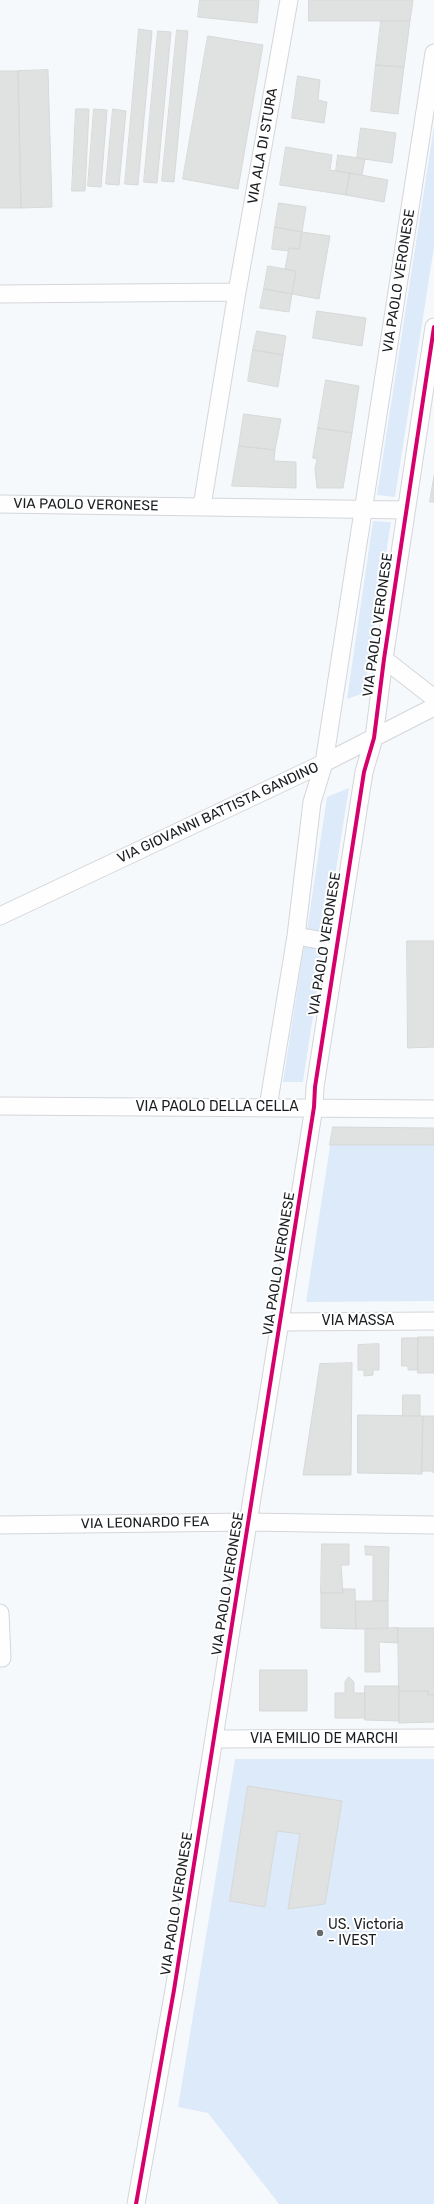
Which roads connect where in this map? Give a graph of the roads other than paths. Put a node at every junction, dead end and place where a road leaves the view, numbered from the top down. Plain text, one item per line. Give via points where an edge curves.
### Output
1 (289, 0) edge
2 (434, 53) edge
3 (237, 292) junction
4 (0, 294) edge
5 (434, 327) edge
6 (0, 504) edge
7 (202, 506) junction
8 (364, 508) junction
9 (406, 510) junction
10 (384, 659) junction
11 (434, 698) edge
12 (434, 708) edge
13 (374, 738) junction
14 (324, 762) junction
15 (0, 916) edge
16 (296, 936) junction
17 (336, 943) junction
18 (0, 1106) edge
19 (268, 1107) junction
20 (314, 1107) junction
21 (434, 1108) edge
22 (434, 1321) edge
23 (281, 1322) junction
24 (249, 1522) junction
25 (0, 1525) edge
26 (434, 1525) edge
27 (0, 1613) edge
28 (2, 1658) dead end
29 (434, 1738) edge
30 (215, 1740) junction
31 (136, 2204) edge

1 - 3 street, VIA ALA DI STURA
2 - 8 street, VIA PAOLO VERONESE
3 - 4 street
3 - 7 street, VIA ALA DI STURA
5 - 9 street, VIA PAOLO VERONESE
6 - 7 street, VIA PAOLO VERONESE
7 - 8 street, VIA PAOLO VERONESE
8 - 9 street, VIA PAOLO VERONESE
8 - 14 street, VIA PAOLO VERONESE
9 - 10 street, VIA PAOLO VERONESE
10 - 11 street
10 - 13 street, VIA PAOLO VERONESE
12 - 13 street, VIA GIOVANNI BATTISTA GANDINO
13 - 14 street, VIA GIOVANNI BATTISTA GANDINO
13 - 17 street, VIA PAOLO VERONESE via 364,772
14 - 15 street, VIA GIOVANNI BATTISTA GANDINO
14 - 16 street, VIA PAOLO VERONESE via 312,802
16 - 17 street, VIA PAOLO VERONESE
16 - 19 street, VIA PAOLO VERONESE
17 - 20 street, VIA PAOLO VERONESE
18 - 19 street, VIA PAOLO DELLA CELLA
19 - 20 street, VIA PAOLO DELLA CELLA
20 - 21 street, VIA PAOLO DELLA CELLA
20 - 23 street, VIA PAOLO VERONESE
22 - 23 street, VIA MASSA
23 - 24 street, VIA PAOLO VERONESE
24 - 25 street, VIA LEONARDO FEA
24 - 26 street, VIA LEONARDO FEA
24 - 30 street, VIA PAOLO VERONESE
27 - 28 street
29 - 30 street, VIA EMILIO DE MARCHI
30 - 31 street, VIA PAOLO VERONESE

